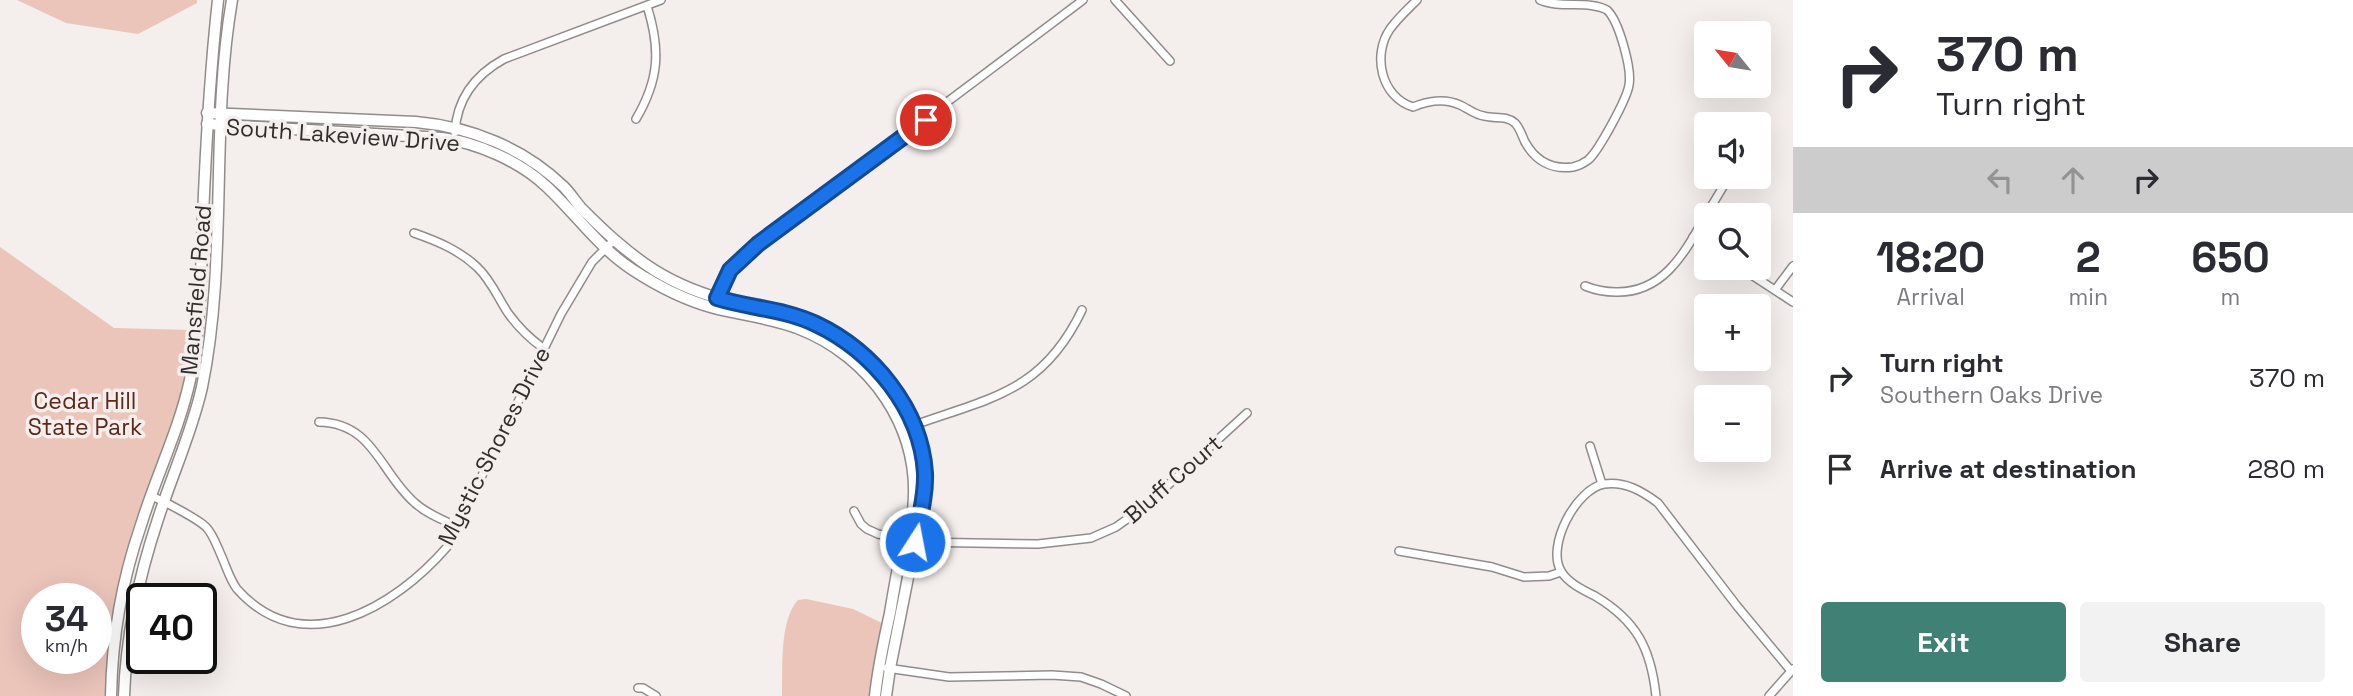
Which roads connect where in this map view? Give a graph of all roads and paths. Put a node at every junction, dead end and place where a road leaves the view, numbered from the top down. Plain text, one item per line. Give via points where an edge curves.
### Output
1 (218, 0) edge
2 (232, 0) edge
3 (661, 0) edge
4 (1083, 0) edge
5 (1115, 0) edge
6 (1417, 0) edge
7 (1540, 0) edge
8 (647, 6) junction
9 (1170, 61) dead end
10 (219, 114) junction
11 (207, 118) junction
12 (636, 120) dead end
13 (219, 126) junction
14 (455, 128) junction
15 (455, 140) junction
16 (414, 233) dead end
17 (1693, 237) edge
18 (609, 244) junction
19 (1793, 266) edge
20 (1760, 280) edge
21 (1585, 286) dead end
22 (1775, 290) junction
23 (1793, 302) edge
24 (716, 303) junction
25 (1082, 310) dead end
26 (543, 348) junction
27 (1247, 413) dead end
28 (319, 422) dead end
29 (914, 425) junction
30 (902, 430) junction
31 (1590, 446) dead end
32 (1602, 484) junction
33 (151, 496) junction
34 (164, 501) junction
35 (854, 511) dead end
36 (458, 527) junction
37 (904, 539) junction
38 (915, 542) junction
39 (1399, 551) dead end
40 (1561, 572) junction
41 (885, 668) junction
42 (1792, 670) edge
43 (638, 688) dead end
44 (111, 696) edge
45 (124, 696) edge
46 (656, 696) edge
47 (875, 696) edge
48 (886, 696) edge
49 (1126, 696) edge
50 (1657, 696) edge
51 (1769, 696) edge

1 - 11 street, Mansfield Road
2 - 10 street, Mansfield Road
3 - 8 street
4 - 24 street via 758,244 730,270
5 - 9 street
6 - 7 street via 1390,29 1383,44 1382,76 1400,102 1413,107 1453,102 1482,116 1511,121 1533,156 1545,164 1576,167 1589,160 1620,108 1629,88 1630,68 1614,17 1606,9 1590,2 1552,4
8 - 12 street via 656,42 655,80
8 - 14 street via 494,64 471,84
10 - 11 street, South Lakeview Drive
10 - 13 street, Mansfield Road
10 - 14 street, South Lakeview Drive via 416,122
11 - 13 street, South Lakeview Drive
11 - 33 street, Mansfield Road via 199,312 190,379
13 - 15 street, South Lakeview Drive
13 - 34 street, Mansfield Road via 215,292 209,344 192,422
14 - 15 street
14 - 18 street, South Lakeview Drive via 501,144 532,162 564,188
15 - 18 street, South Lakeview Drive via 526,170
16 - 26 street via 439,242 478,268 509,314
17 - 21 street via 1666,275 1638,291
18 - 24 street, South Lakeview Drive via 627,266 662,288 683,298
18 - 26 street, Mystic Shores Drive via 580,281
19 - 22 street
20 - 22 street
22 - 23 street
24 - 29 street, South Lakeview Drive via 801,319 843,340 897,393
24 - 30 street, South Lakeview Drive via 795,327 824,341 857,364 879,387
25 - 29 street via 1060,347 1021,384
26 - 36 street, Mystic Shores Drive
27 - 38 street, Bluff Court via 1144,508 1099,535 1038,544
28 - 36 street via 335,422 369,443 405,494
29 - 30 street
29 - 38 street, South Lakeview Drive via 925,474
30 - 37 street, South Lakeview Drive via 914,492
31 - 32 street
32 - 40 street via 1577,502 1559,536 1556,559
32 - 42 street via 1622,484 1658,503
33 - 34 street, Mystic Shores Drive
33 - 44 street, Mansfield Road via 120,600
34 - 36 street, Mystic Shores Drive via 206,527 235,587 250,601 277,620 307,624 332,624 352,617 398,591 434,562
34 - 45 street, Mansfield Road via 135,600
35 - 37 street, Bluff Court via 867,529
37 - 38 street, Bluff Court
37 - 41 street, South Lakeview Drive
38 - 41 street, South Lakeview Drive
39 - 40 street via 1524,577
40 - 50 street via 1625,617 1650,659
41 - 47 street, South Lakeview Drive
41 - 48 street, South Lakeview Drive
41 - 49 street via 949,677 1081,677
42 - 51 street
43 - 46 street

